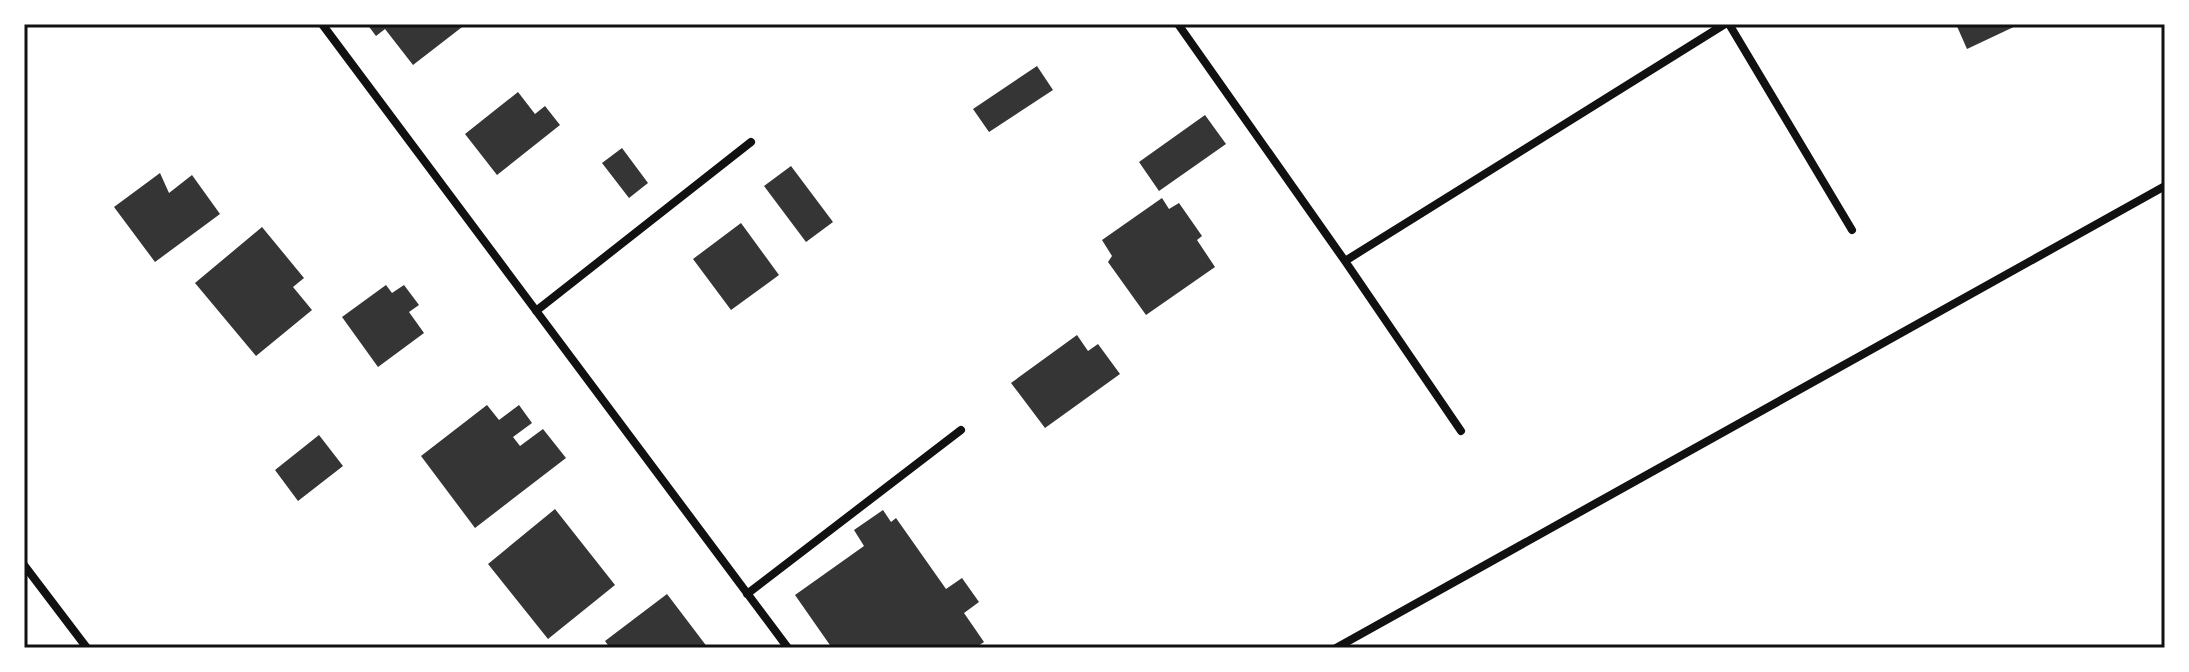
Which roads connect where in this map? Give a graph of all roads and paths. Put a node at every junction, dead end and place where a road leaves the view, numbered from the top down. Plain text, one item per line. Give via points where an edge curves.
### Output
1 (322, 24) edge
2 (1178, 24) edge
3 (1727, 24) edge
4 (751, 142) dead end
5 (2165, 186) edge
6 (1852, 230) dead end
7 (1345, 261) junction
8 (536, 311) junction
9 (961, 430) dead end
10 (1461, 431) dead end
11 (24, 565) edge
12 (747, 594) junction
13 (87, 648) edge
14 (788, 648) edge
15 (1336, 648) edge

1 - 8 street
2 - 7 street
3 - 6 street
3 - 7 street
4 - 8 street
5 - 15 street
7 - 10 street
8 - 12 street
9 - 12 street
11 - 13 street
12 - 14 street

